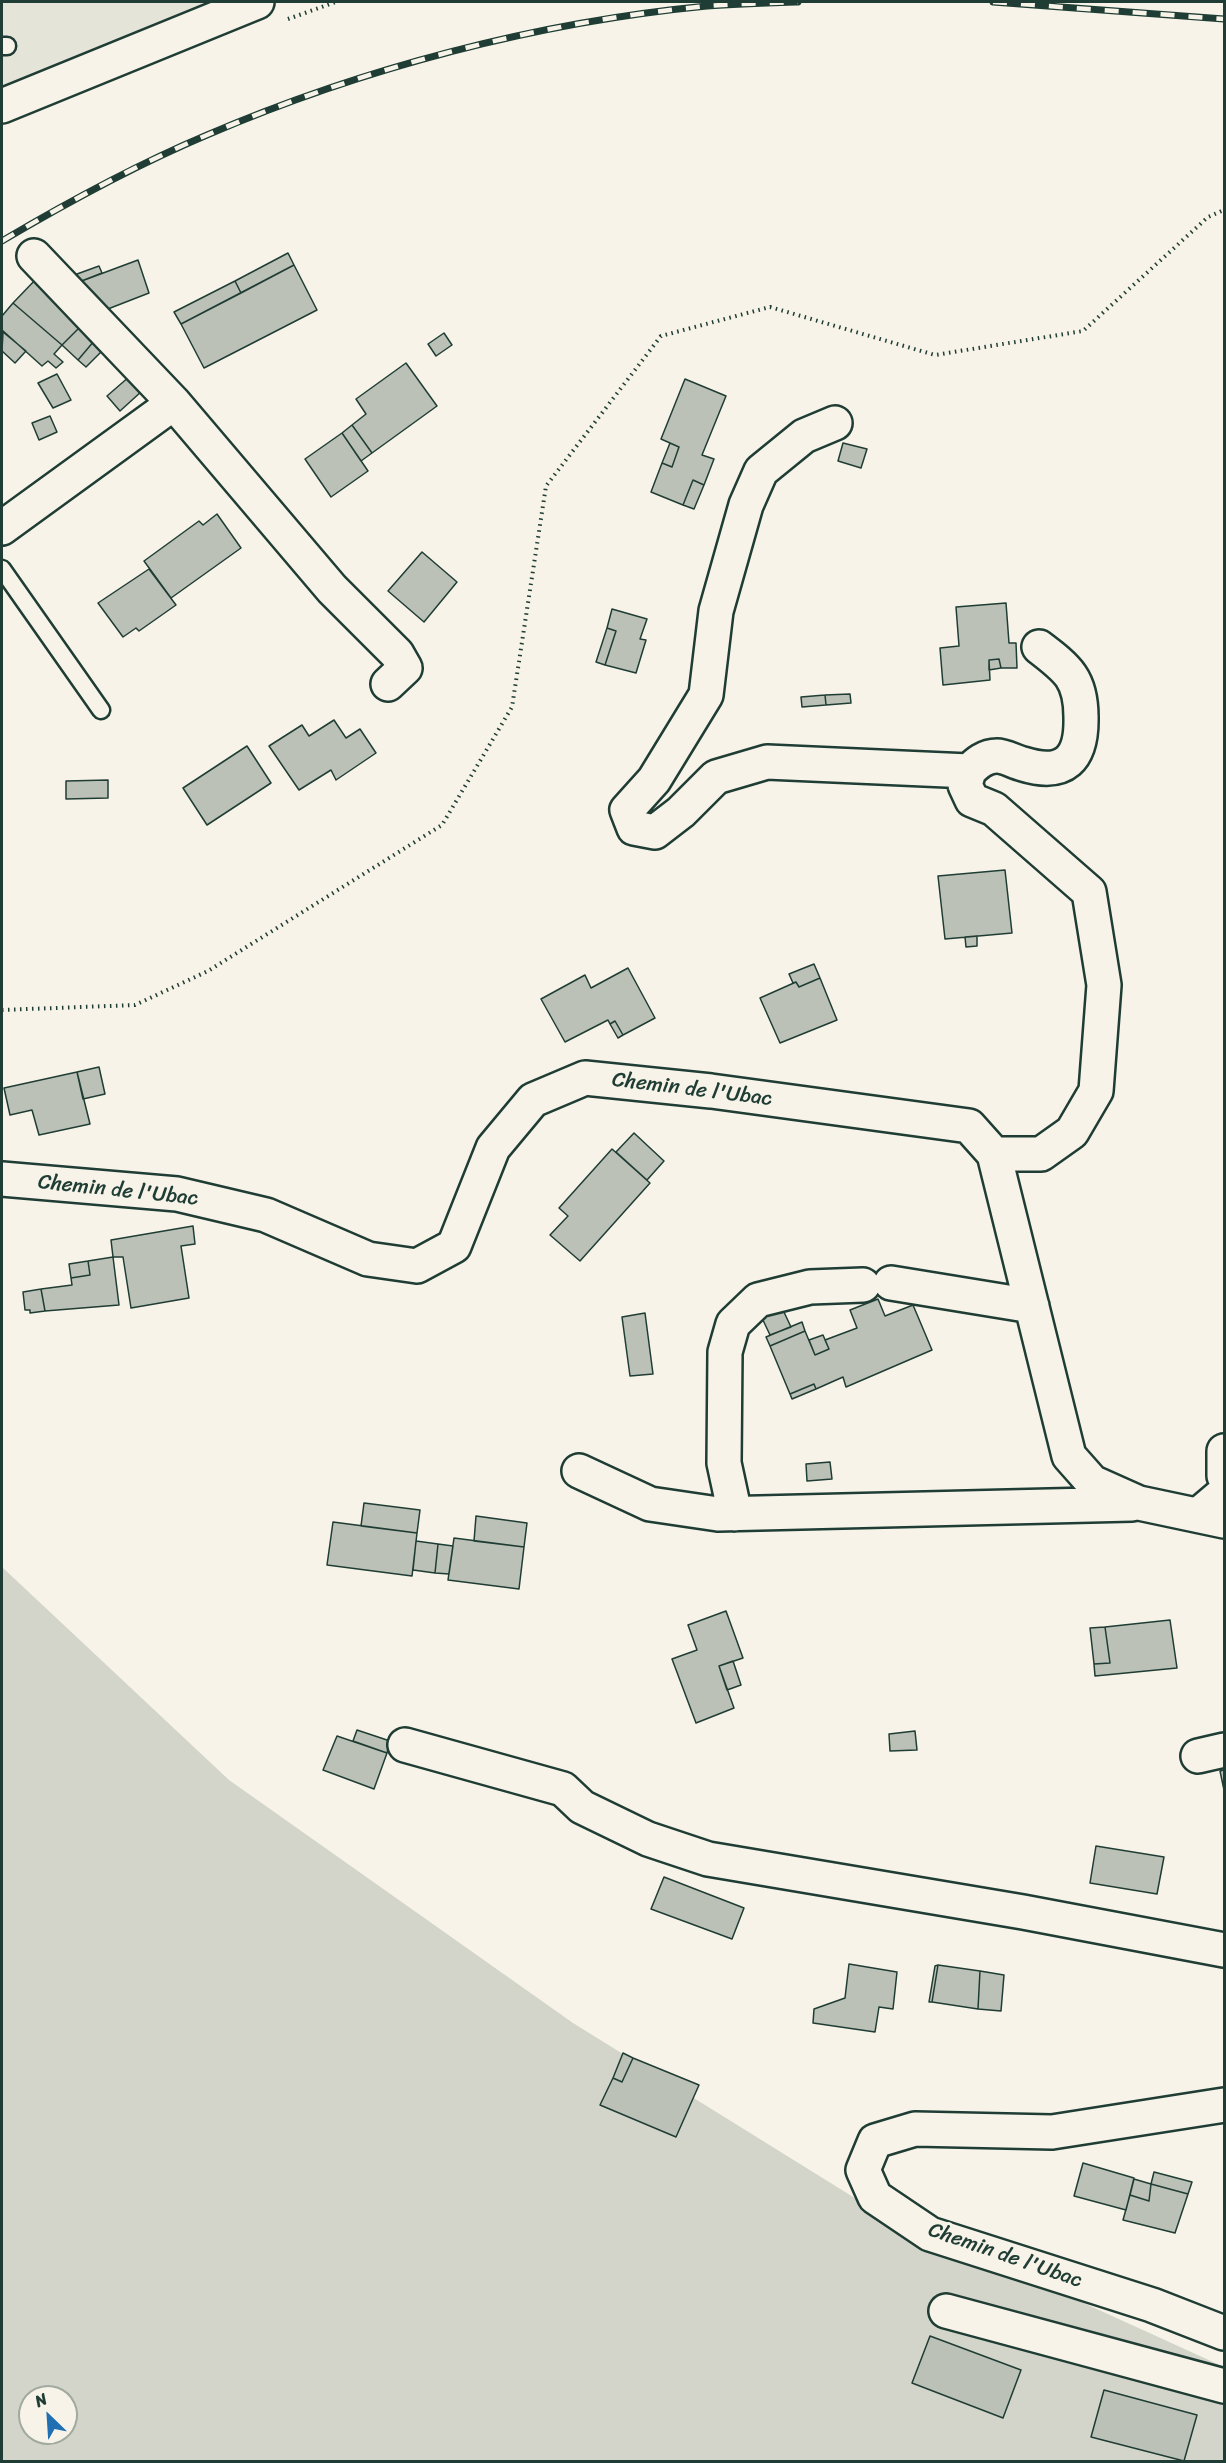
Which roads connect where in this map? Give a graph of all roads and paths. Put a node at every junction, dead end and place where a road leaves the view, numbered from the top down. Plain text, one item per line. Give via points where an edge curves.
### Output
1 (257, 2) edge
2 (2, 106) edge
3 (1224, 210) edge
4 (33, 256) dead end
5 (174, 403) junction
6 (835, 423) dead end
7 (2, 528) edge
8 (2, 569) edge
9 (1039, 647) dead end
10 (388, 684) dead end
11 (101, 710) dead end
12 (969, 771) junction
13 (2, 1010) edge
14 (994, 1154) junction
15 (2, 1179) edge
16 (1032, 1306) junction
17 (1224, 1451) edge
18 (579, 1471) dead end
19 (1224, 1476) edge
20 (1224, 1493) edge
21 (1139, 1503) junction
22 (735, 1514) junction
23 (1211, 1518) edge
24 (405, 1745) dead end
25 (1224, 1950) edge
26 (1224, 2105) edge
27 (946, 2311) dead end
28 (1224, 2333) edge
29 (1224, 2386) edge

1 - 2 street
3 - 13 path via 1208,218 1083,331 935,355 770,307 661,336 546,486 513,707 442,825 208,971 135,1005
4 - 5 street
5 - 7 street
5 - 10 street via 332,589 397,654 405,668
6 - 12 street via 804,436 761,471 746,505 716,610 706,695 654,780 627,810 630,819 634,828 656,831 716,777 767,762
8 - 11 lane
9 - 12 street via 1068,669 1081,698 1080,745 1068,762 1048,770 997,755 982,759
12 - 14 street via 965,786 972,800 994,809 1089,892 1104,985 1096,1091 1072,1132 1041,1154
14 - 15 street, Chemin de l'Ubac via 969,1126 585,1078 533,1100 493,1148 454,1246 417,1266 368,1259 266,1215 177,1194
14 - 16 street, Chemin de l'Ubac
16 - 21 street, Chemin de l'Ubac via 1070,1456 1092,1482
16 - 22 street via 877,1284 810,1287 758,1300 733,1324 725,1352 724,1463
17 - 19 street
18 - 22 street via 650,1504
20 - 23 street
21 - 22 street
21 - 23 street, Chemin de l'Ubac
24 - 25 street via 563,1789 582,1807 638,1834 708,1859
26 - 28 street, Chemin de l'Ubac via 1052,2132 915,2129 875,2141 863,2170 875,2197 930,2234 1152,2305
27 - 29 street

